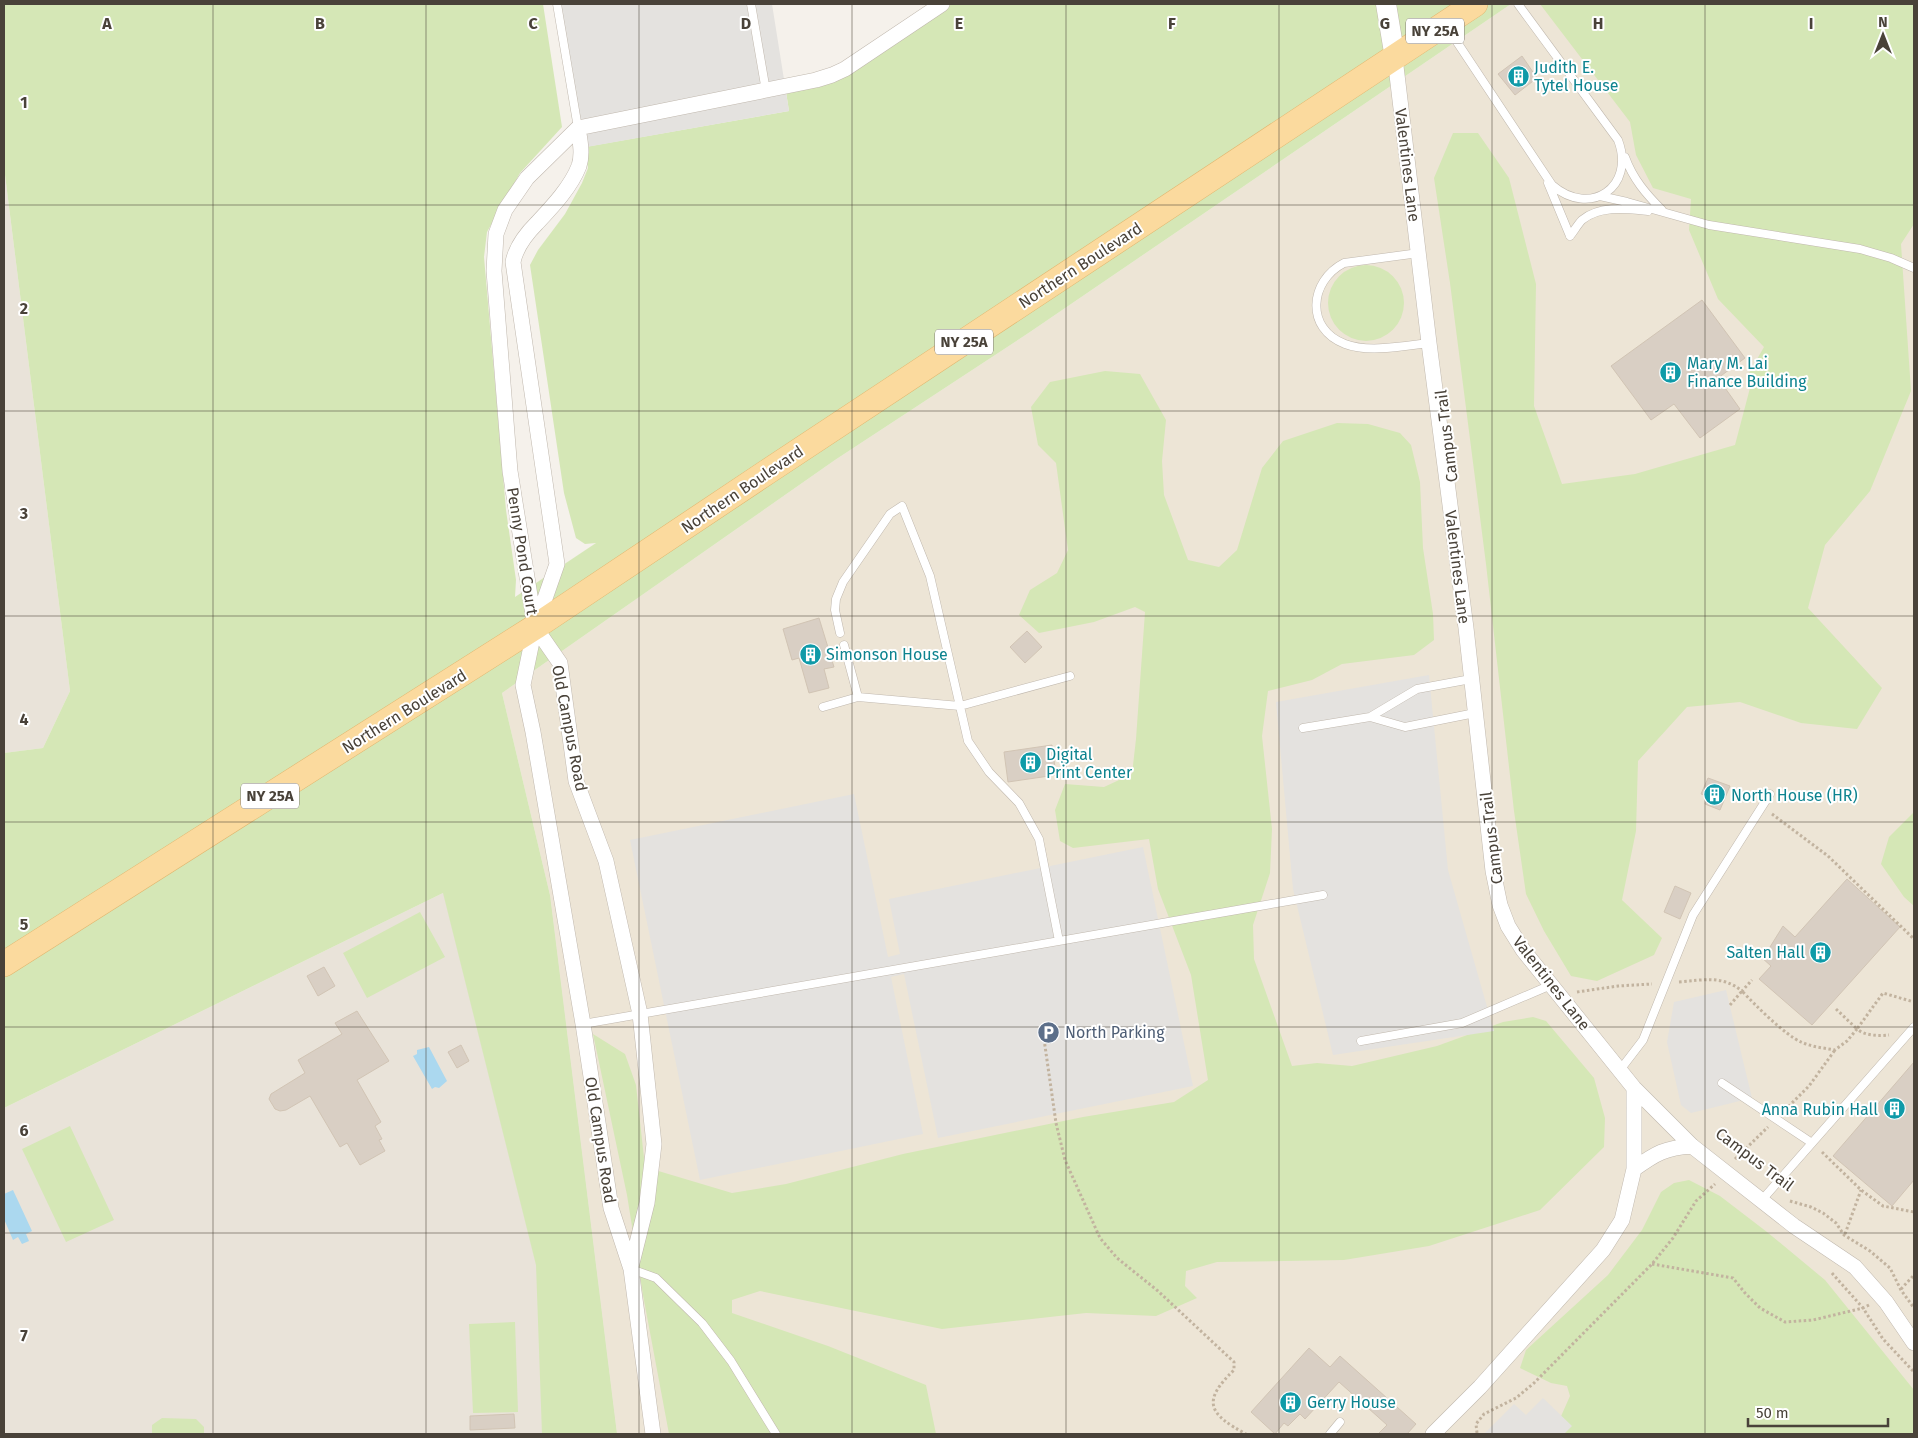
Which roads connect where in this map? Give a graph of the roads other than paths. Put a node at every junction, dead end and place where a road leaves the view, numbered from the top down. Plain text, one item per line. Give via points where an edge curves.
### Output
1 (557, 4) edge
2 (750, 4) edge
3 (942, 4) edge
4 (1386, 4) edge
5 (1475, 4) edge
6 (1518, 4) edge
7 (1444, 24) junction
8 (1395, 58) junction
9 (766, 91) junction
10 (578, 128) junction
11 (1623, 152) junction
12 (1545, 174) junction
13 (1600, 196) junction
14 (1664, 212) junction
15 (1419, 253) junction
16 (1914, 268) edge
17 (1429, 343) junction
18 (536, 627) junction
19 (840, 633) dead end
20 (844, 645) dead end
21 (1070, 676) dead end
22 (1471, 679) junction
23 (858, 697) junction
24 (960, 706) junction
25 (823, 708) dead end
26 (1475, 713) junction
27 (1370, 717) junction
28 (1303, 728) dead end
29 (1770, 794) dead end
30 (1323, 895) dead end
31 (1059, 941) junction
32 (4, 964) edge
33 (1551, 985) junction
34 (640, 1014) junction
35 (583, 1024) junction
36 (1914, 1027) edge
37 (1361, 1041) dead end
38 (1620, 1070) junction
39 (1722, 1083) dead end
40 (1634, 1088) junction
41 (1812, 1142) junction
42 (1692, 1146) junction
43 (1634, 1169) junction
44 (1761, 1201) junction
45 (630, 1269) junction
46 (1914, 1342) edge
47 (1340, 1422) dead end
48 (653, 1434) edge
49 (776, 1434) edge
50 (1330, 1434) edge
51 (1433, 1434) edge

1 - 10 lane, Penny Pond Court
2 - 9 lane
3 - 9 street via 832,76
4 - 8 street, Valentines Lane
5 - 7 main road, Northern Boulevard / NY 25A
6 - 11 lane via 1618,140
7 - 8 main road, Northern Boulevard / NY 25A
7 - 12 lane
8 - 15 street, Valentines Lane
8 - 18 main road, Northern Boulevard / NY 25A
9 - 10 street
10 - 18 street, Penny Pond Court via 579,166 570,183 524,238 513,262 557,564
10 - 18 street, Penny Pond Court via 527,178 505,210 496,234 494,271 510,471
11 - 13 lane via 1619,178
11 - 14 lane via 1630,172 1646,195
12 - 13 lane via 1562,194 1587,199
12 - 14 lane via 1570,236 1582,221 1607,209
13 - 14 lane
14 - 16 lane via 1709,225 1860,249
15 - 17 street, Valentines Lane
15 - 17 lane via 1344,263 1334,268 1321,285 1316,306 1323,326 1343,343 1357,347
17 - 22 street, Valentines Lane
18 - 32 main road, Northern Boulevard / NY 25A
18 - 34 street, Old Campus Road via 560,663 576,781 606,861
18 - 35 street, Old Campus Road via 523,685
19 - 24 lane via 835,610 843,582 890,514 902,506 930,576
20 - 23 lane
21 - 24 lane
22 - 26 street, Valentines Lane
22 - 27 lane via 1417,689
23 - 24 lane
23 - 25 lane
24 - 31 lane via 968,740 989,772 1019,803 1039,839
26 - 27 lane via 1405,727
26 - 33 street, Valentines Lane via 1493,871 1500,905 1523,950
27 - 28 lane
29 - 38 lane via 1693,915 1643,1040
30 - 31 lane
31 - 34 lane
33 - 37 lane via 1462,1023
33 - 38 street, Valentines Lane
34 - 35 lane
34 - 45 street, Old Campus Road via 654,1144 647,1203
35 - 45 street, Old Campus Road via 611,1208
36 - 41 lane
38 - 40 street, Valentines Lane
39 - 41 lane
40 - 42 street, Valentines Lane
40 - 43 street
41 - 44 lane
42 - 43 street via 1662,1151
42 - 44 street, Valentines Lane
43 - 51 street via 1622,1220 1603,1250 1480,1387
44 - 46 street, Valentines Lane via 1855,1267 1886,1302
45 - 48 street, Old Campus Road
45 - 49 lane via 656,1278 702,1323 731,1361
47 - 50 lane

